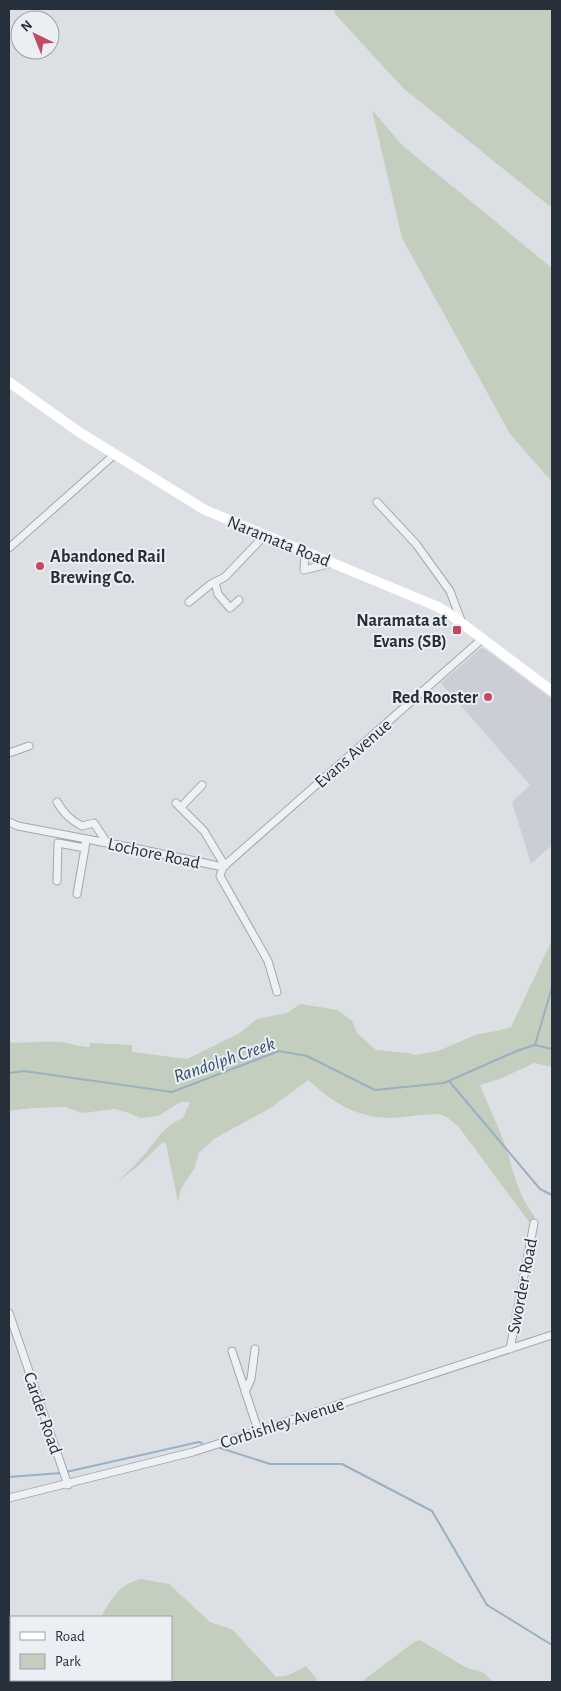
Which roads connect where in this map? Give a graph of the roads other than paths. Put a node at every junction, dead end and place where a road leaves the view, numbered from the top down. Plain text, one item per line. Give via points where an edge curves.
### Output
1 (9, 382) edge
2 (115, 454) junction
3 (377, 502) dead end
4 (265, 535) junction
5 (9, 548) edge
6 (305, 552) junction
7 (332, 563) junction
8 (215, 582) junction
9 (238, 600) dead end
10 (189, 602) dead end
11 (462, 624) junction
12 (482, 639) junction
13 (552, 691) edge
14 (28, 746) dead end
15 (9, 753) edge
16 (202, 785) dead end
17 (57, 802) dead end
18 (9, 822) edge
19 (86, 839) junction
20 (107, 842) junction
21 (84, 848) junction
22 (224, 866) junction
23 (57, 881) dead end
24 (77, 894) dead end
25 (277, 992) dead end
26 (534, 1222) dead end
27 (9, 1313) edge
28 (552, 1335) edge
29 (255, 1349) dead end
30 (510, 1349) junction
31 (232, 1351) dead end
32 (245, 1392) junction
33 (258, 1430) junction
34 (68, 1485) junction
35 (9, 1498) edge

1 - 2 main road, Naramata Road
2 - 4 main road, Naramata Road via 205,510
2 - 5 street
3 - 11 street via 416,544 450,591
4 - 6 main road, Naramata Road
4 - 8 street via 225,577
6 - 7 main road, Naramata Road
6 - 7 street via 304,570
7 - 11 main road, Naramata Road via 436,606
8 - 9 street via 218,594 230,608
8 - 10 street
11 - 12 main road, Naramata Road
12 - 13 main road, Naramata Road
12 - 22 street, Evans Avenue
14 - 15 street
16 - 22 street via 179,805 204,831
17 - 20 street via 66,816 82,826 94,823
18 - 19 street, Lochore Road
19 - 20 street, Lochore Road
19 - 21 street
20 - 22 street, Lochore Road
21 - 23 street via 58,843
21 - 24 street
22 - 25 street, Lochore Road via 220,876 268,961
26 - 30 street, Sworder Road
27 - 34 street, Carder Road
28 - 30 street, Corbishley Avenue
29 - 32 street via 251,1380
30 - 33 street, Corbishley Avenue
31 - 32 street
32 - 33 street
33 - 34 street, Corbishley Avenue via 193,1452
34 - 35 street, Corbishley Avenue

